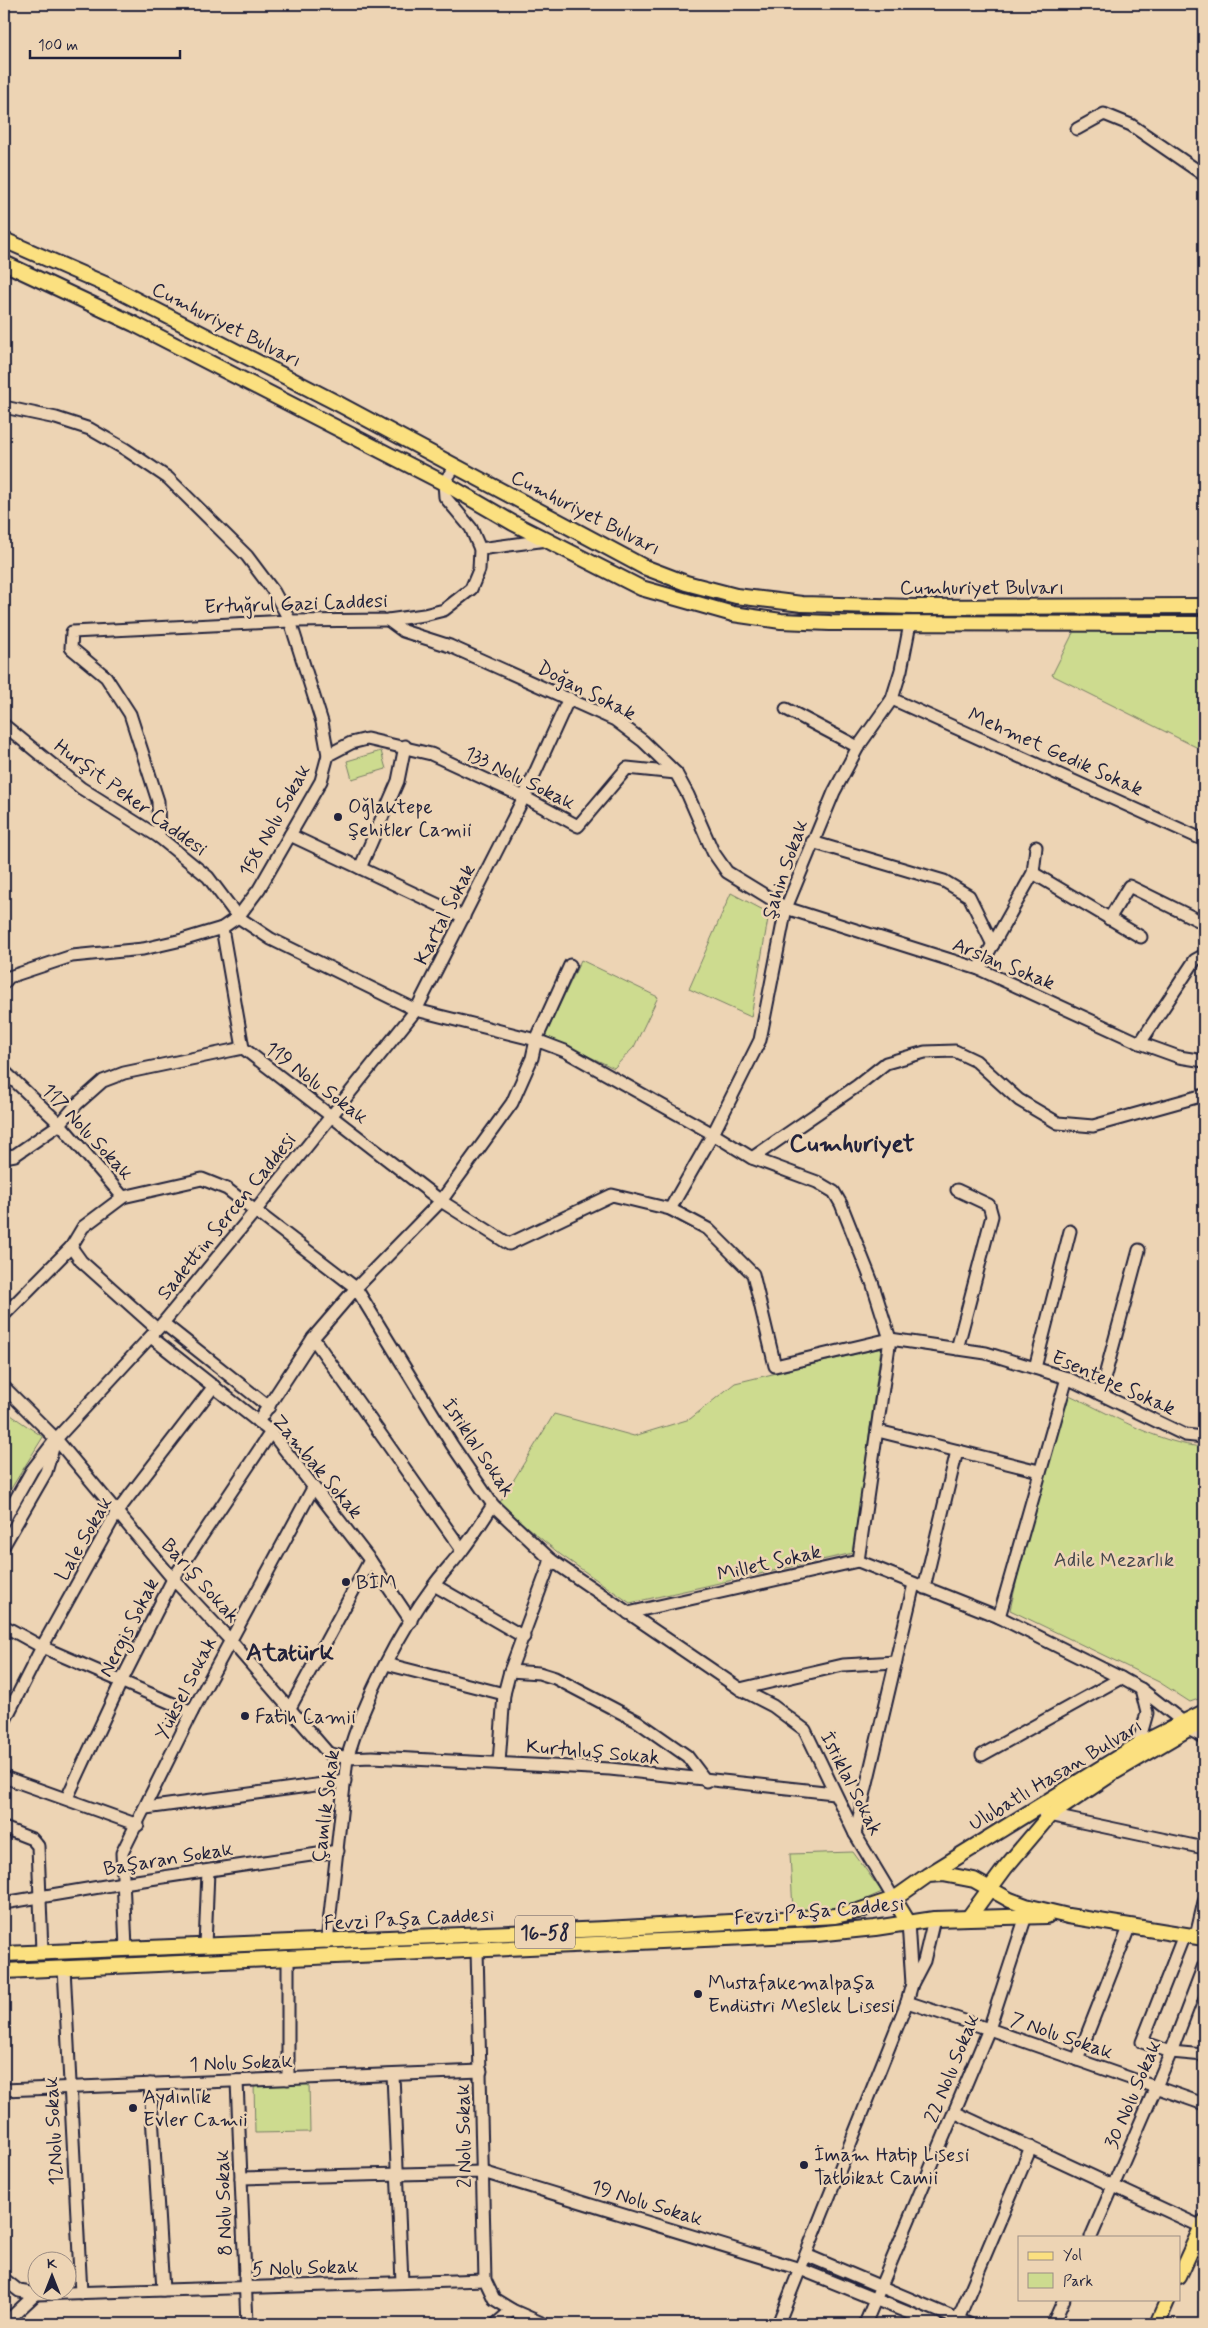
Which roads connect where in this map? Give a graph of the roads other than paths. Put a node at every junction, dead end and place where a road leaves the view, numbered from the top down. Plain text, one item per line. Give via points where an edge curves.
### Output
1 (1077, 129) dead end
2 (1204, 175) edge
3 (4, 240) edge
4 (4, 262) edge
5 (5, 406) edge
6 (455, 466) junction
7 (444, 483) junction
8 (547, 540) junction
9 (480, 549) junction
10 (1204, 606) edge
11 (290, 620) junction
12 (388, 620) junction
13 (910, 624) junction
14 (1204, 624) edge
15 (569, 698) junction
16 (892, 699) junction
17 (786, 709) dead end
18 (4, 725) edge
19 (405, 746) junction
20 (858, 746) junction
21 (328, 755) junction
22 (676, 773) junction
23 (524, 797) junction
24 (290, 835) junction
25 (159, 837) junction
26 (1204, 840) edge
27 (812, 842) junction
28 (1036, 848) dead end
29 (360, 868) junction
30 (1033, 873) junction
31 (786, 908) junction
32 (238, 917) junction
33 (464, 917) junction
34 (1109, 919) junction
35 (1204, 924) edge
36 (222, 928) junction
37 (1141, 937) dead end
38 (992, 945) junction
39 (1204, 955) edge
40 (570, 965) dead end
41 (979, 969) junction
42 (4, 983) edge
43 (416, 1010) junction
44 (536, 1040) junction
45 (1140, 1043) junction
46 (243, 1048) junction
47 (1204, 1061) edge
48 (4, 1071) edge
49 (1204, 1095) edge
50 (332, 1116) junction
51 (60, 1124) junction
52 (713, 1134) junction
53 (4, 1156) edge
54 (752, 1158) junction
55 (957, 1190) dead end
56 (123, 1197) junction
57 (441, 1202) junction
58 (670, 1209) junction
59 (256, 1210) junction
60 (1070, 1231) dead end
61 (71, 1247) junction
62 (1139, 1250) dead end
63 (356, 1288) junction
64 (4, 1315) edge
65 (157, 1330) junction
66 (314, 1338) junction
67 (890, 1339) junction
68 (957, 1348) junction
69 (1035, 1368) junction
70 (1067, 1378) junction
71 (214, 1386) junction
72 (6, 1394) edge
73 (1100, 1394) junction
74 (269, 1407) junction
75 (258, 1422) junction
76 (878, 1431) junction
77 (271, 1432) junction
78 (1204, 1437) edge
79 (56, 1439) junction
80 (957, 1451) junction
81 (1039, 1471) junction
82 (313, 1488) junction
83 (493, 1505) junction
84 (117, 1512) junction
85 (4, 1520) edge
86 (4, 1545) edge
87 (462, 1550) junction
88 (370, 1560) junction
89 (551, 1560) junction
90 (858, 1560) junction
91 (173, 1579) junction
92 (434, 1585) junction
93 (919, 1586) junction
94 (628, 1613) junction
95 (999, 1616) junction
96 (411, 1621) junction
97 (4, 1626) edge
98 (524, 1637) junction
99 (231, 1641) junction
100 (42, 1647) junction
101 (896, 1662) junction
102 (386, 1664) junction
103 (510, 1671) junction
104 (1121, 1678) junction
105 (121, 1682) junction
106 (740, 1689) junction
107 (1142, 1689) junction
108 (504, 1694) junction
109 (290, 1708) junction
110 (192, 1712) junction
111 (1204, 1712) edge
112 (4, 1722) edge
113 (1204, 1723) edge
114 (1185, 1725) junction
115 (1204, 1737) edge
116 (1138, 1745) junction
117 (982, 1755) dead end
118 (347, 1758) junction
119 (498, 1763) junction
120 (4, 1777) edge
121 (345, 1781) junction
122 (706, 1781) junction
123 (834, 1793) junction
124 (67, 1798) junction
125 (146, 1808) junction
126 (1036, 1810) junction
127 (1050, 1816) junction
128 (138, 1825) junction
129 (4, 1828) edge
130 (855, 1834) junction
131 (1204, 1848) edge
132 (338, 1851) junction
133 (208, 1870) junction
134 (928, 1875) junction
135 (123, 1883) junction
136 (990, 1888) junction
137 (40, 1897) junction
138 (894, 1899) junction
139 (1204, 1902) edge
140 (4, 1904) edge
141 (1026, 1911) junction
142 (969, 1917) junction
143 (934, 1919) junction
144 (908, 1922) junction
145 (1130, 1925) junction
146 (1195, 1936) edge
147 (327, 1942) junction
148 (205, 1946) junction
149 (126, 1949) junction
150 (477, 1950) junction
151 (42, 1952) junction
152 (4, 1954) edge
153 (288, 1959) junction
154 (1204, 1965) edge
155 (64, 1968) junction
156 (4, 1971) edge
157 (912, 1984) junction
158 (906, 2002) junction
159 (989, 2029) junction
160 (1170, 2052) junction
161 (1204, 2055) edge
162 (1077, 2060) junction
163 (480, 2071) junction
164 (393, 2075) junction
165 (288, 2078) junction
166 (237, 2080) junction
167 (150, 2084) junction
168 (70, 2087) junction
169 (1156, 2087) junction
170 (4, 2090) edge
171 (1204, 2104) edge
172 (954, 2112) junction
173 (1031, 2147) junction
174 (483, 2172) junction
175 (398, 2174) junction
176 (241, 2178) junction
177 (1114, 2184) junction
178 (1203, 2224) edge
179 (1091, 2236) edge
180 (1199, 2249) edge
181 (806, 2255) junction
182 (800, 2269) junction
183 (1180, 2275) edge
184 (4, 2279) edge
185 (485, 2280) junction
186 (402, 2282) junction
187 (880, 2286) junction
188 (245, 2287) junction
189 (163, 2290) junction
190 (78, 2292) edge
191 (81, 2292) junction
192 (28, 2293) edge
193 (875, 2298) junction
194 (30, 2300) edge
195 (1064, 2300) edge
196 (1168, 2300) edge
197 (512, 2310) junction
198 (957, 2322) edge
199 (4, 2324) edge
200 (247, 2324) edge
201 (496, 2324) edge
202 (544, 2324) edge
203 (778, 2324) edge
204 (865, 2324) edge
205 (936, 2324) edge
206 (969, 2324) edge
207 (1053, 2324) edge
208 (1157, 2324) edge

1 - 2 street via 1104,114 1131,125
3 - 6 main road, Cumhuriyet Bulvarı via 107,285
4 - 7 main road, Cumhuriyet Bulvarı via 134,324
5 - 11 street, 158 Nolu Sokak via 90,429 168,478 247,556
6 - 7 street
6 - 10 main road, Cumhuriyet Bulvarı via 644,567 686,583 736,596 802,604 914,607
7 - 8 main road, Cumhuriyet Bulvarı
7 - 9 street via 445,497 471,528
8 - 9 street
8 - 13 main road, Cumhuriyet Bulvarı via 641,588 714,610 781,621
9 - 12 street, Ertuğrul Gazi Caddesi via 479,570 472,589 458,601 444,610
11 - 12 street, Ertuğrul Gazi Caddesi
11 - 21 street, 158 Nolu Sokak via 322,722
11 - 25 street, Ertuğrul Gazi Caddesi via 72,632 71,648 106,677 130,714 158,801
12 - 15 street, Doğan Sokak via 403,631 450,646
13 - 14 main road, Cumhuriyet Bulvarı
13 - 16 street, Şahin Sokak
15 - 22 street, Doğan Sokak via 615,720 643,741
15 - 23 street, Kartal Sokak
16 - 20 street, Şahin Sokak
16 - 26 street, Mehmet Gedik Sokak
17 - 20 street
18 - 25 street, Hurşit Peker Caddesi via 81,788
19 - 21 street, 133 Nolu Sokak via 367,739
19 - 23 street, 133 Nolu Sokak via 431,754
19 - 29 street via 398,781
20 - 27 street, Şahin Sokak
21 - 24 street, 158 Nolu Sokak via 321,781
22 - 23 street, 133 Nolu Sokak via 627,768 578,826
22 - 31 street, Doğan Sokak via 713,852 728,872
23 - 33 street, Kartal Sokak
24 - 29 street
24 - 32 street, 158 Nolu Sokak via 259,889
25 - 32 street, Hurşit Peker Caddesi via 208,877
27 - 31 street, Şahin Sokak
27 - 38 street via 944,881 969,896
28 - 30 street
29 - 33 street
30 - 34 street
30 - 38 street
31 - 41 street, Arslan Sokak
31 - 52 street, Şahin Sokak via 760,1040
32 - 36 street, 158 Nolu Sokak
32 - 43 street, Hurşit Peker Caddesi via 271,940
33 - 43 street, Kartal Sokak
34 - 35 street via 1129,886
34 - 37 street
36 - 42 street, 158 Nolu Sokak via 143,949 72,956 9,977
36 - 46 street, 119 Nolu Sokak
38 - 41 street
39 - 45 street via 1195,960
40 - 44 street
41 - 45 street, Arslan Sokak
43 - 44 street, Hurşit Peker Caddesi
43 - 50 street, Sadettin Sercen Caddesi
44 - 52 street, Hurşit Peker Caddesi via 565,1050
44 - 57 street via 532,1058 512,1103
45 - 47 street, Arslan Sokak via 1179,1057
46 - 50 street, 119 Nolu Sokak
46 - 51 street via 124,1073 102,1081
48 - 51 street, 117 Nolu Sokak
49 - 54 street via 1094,1126 1058,1123 1019,1100 976,1061 955,1051 925,1052 886,1063
50 - 57 street, 119 Nolu Sokak
50 - 59 street, Sadettin Sercen Caddesi
51 - 53 street via 15,1155
51 - 56 street, 117 Nolu Sokak
52 - 54 street, Hurşit Peker Caddesi
52 - 58 street, Şahin Sokak
54 - 67 street, Hurşit Peker Caddesi via 817,1182 834,1192 872,1282
55 - 68 street via 990,1205 992,1216
56 - 59 street, 117 Nolu Sokak via 202,1179 228,1189
56 - 61 street via 83,1227
57 - 58 street, 119 Nolu Sokak via 509,1244 612,1195
57 - 63 street
58 - 67 street via 708,1229 753,1274 776,1366
59 - 63 street, 117 Nolu Sokak
59 - 65 street, Sadettin Sercen Caddesi
60 - 69 street
61 - 64 street
61 - 65 street via 81,1261
62 - 73 street
63 - 66 street
63 - 83 street, İstiklal Sokak via 452,1445
65 - 71 street, Zambak Sokak
65 - 74 street, Zambak Sokak
65 - 79 street, Sadettin Sercen Caddesi
66 - 74 street
66 - 87 street
67 - 68 street, Esentepe Sokak
67 - 76 street
68 - 69 street, Esentepe Sokak via 986,1352
69 - 70 street, Esentepe Sokak
70 - 73 street, Esentepe Sokak
70 - 81 street
71 - 75 street, Zambak Sokak
71 - 84 street, Lale Sokak
72 - 79 street, Barış Sokak
73 - 78 street, Esentepe Sokak via 1185,1435
74 - 75 street
75 - 77 street, Zambak Sokak
76 - 80 street
76 - 90 street
77 - 82 street, Zambak Sokak
77 - 91 street, Nergis Sokak
79 - 84 street, Barış Sokak
79 - 85 street, Sadettin Sercen Caddesi via 32,1470
79 - 86 street, Sadettin Sercen Caddesi via 46,1472
80 - 81 street
80 - 93 street
81 - 95 street
82 - 88 street, Zambak Sokak
82 - 99 street, Yüksel Sokak
83 - 87 street, Çamlık Sokak
83 - 89 street, İstiklal Sokak
84 - 91 street, Barış Sokak
84 - 100 street, Lale Sokak
87 - 92 street, Çamlık Sokak
88 - 96 street, Zambak Sokak
88 - 109 street
89 - 94 street, İstiklal Sokak
89 - 98 street
90 - 93 street
90 - 94 street, Millet Sokak
91 - 99 street, Barış Sokak
91 - 105 street, Nergis Sokak
92 - 96 street, Çamlık Sokak
92 - 98 street
93 - 95 street
93 - 101 street
94 - 106 street, İstiklal Sokak
95 - 104 street
96 - 102 street, Çamlık Sokak
97 - 100 street
98 - 103 street
99 - 109 street, Barış Sokak
99 - 110 street, Yüksel Sokak
100 - 105 street
100 - 112 street, Lale Sokak
101 - 106 street via 843,1665
101 - 130 street
102 - 108 street
102 - 118 street, Çamlık Sokak via 355,1730
103 - 108 street
103 - 122 street via 555,1678 637,1721 687,1756
104 - 107 street
104 - 117 street
105 - 110 street
105 - 124 street, Nergis Sokak
106 - 123 street, İstiklal Sokak via 773,1706 805,1730
107 - 114 street
107 - 116 street via 1147,1713
108 - 119 street
109 - 118 street, Barış Sokak via 328,1753
110 - 125 street, Yüksel Sokak
111 - 114 main road, Ulubatlı Hasan Bulvarı
113 - 114 main road, Ulubatlı Hasan Bulvarı
114 - 115 street
114 - 116 main road, Ulubatlı Hasan Bulvarı
114 - 127 main road, Ulubatlı Hasan Bulvarı
116 - 126 main road, Ulubatlı Hasan Bulvarı
118 - 119 street, Kurtuluş Sokak
118 - 121 street, Çamlık Sokak
119 - 122 street, Kurtuluş Sokak via 610,1769
120 - 124 street
121 - 125 street
121 - 132 street, Çamlık Sokak
122 - 123 street, Kurtuluş Sokak
123 - 130 street, İstiklal Sokak
124 - 128 street
125 - 128 street, Yüksel Sokak
126 - 127 street
126 - 134 main road, Ulubatlı Hasan Bulvarı
127 - 131 street
127 - 136 main road, Ulubatlı Hasan Bulvarı
128 - 135 street, Yüksel Sokak via 122,1853
129 - 137 street via 32,1839 38,1846
130 - 138 street, İstiklal Sokak
132 - 133 street, Başaran Sokak
132 - 147 street, Çamlık Sokak
133 - 135 street, Başaran Sokak
133 - 148 street
134 - 136 main road, Fevzi Paşa Caddesi / 16-58 via 957,1876
134 - 138 main road, Fevzi Paşa Caddesi / 16-58
135 - 137 street, Başaran Sokak
135 - 149 street, Yüksel Sokak
136 - 141 main road, Fevzi Paşa Caddesi / 16-58
136 - 142 main road, Ulubatlı Hasan Bulvarı
137 - 140 street, Başaran Sokak
137 - 151 street
138 - 144 main road
138 - 147 main road, Fevzi Paşa Caddesi / 16-58 via 835,1916
139 - 146 street
141 - 142 main road, Fevzi Paşa Caddesi / 16-58
141 - 145 main road, Fevzi Paşa Caddesi / 16-58
141 - 159 street, 22 Nolu Sokak
142 - 143 main road, Fevzi Paşa Caddesi / 16-58
143 - 144 main road, Fevzi Paşa Caddesi / 16-58
143 - 157 street via 924,1961
144 - 150 main road, Fevzi Paşa Caddesi / 16-58 via 816,1934
144 - 157 street
145 - 146 main road, Fevzi Paşa Caddesi
145 - 162 street
146 - 160 street via 1142,2042
147 - 148 main road, Fevzi Paşa Caddesi / 16-58
148 - 149 main road, Fevzi Paşa Caddesi / 16-58
149 - 151 main road, Fevzi Paşa Caddesi / 16-58
150 - 153 main road, Fevzi Paşa Caddesi / 16-58
150 - 163 street, 2 Nolu Sokak
151 - 152 main road, Fevzi Paşa Caddesi / 16-58
153 - 155 main road, Fevzi Paşa Caddesi / 16-58
153 - 165 street
154 - 160 street, 30 Nolu Sokak
155 - 156 main road, Fevzi Paşa Caddesi / 16-58
155 - 168 street, 12Nolu Sokak
157 - 158 street
158 - 159 street, 7 Nolu Sokak
158 - 181 street
159 - 162 street, 7 Nolu Sokak
159 - 172 street, 22 Nolu Sokak
160 - 161 street
160 - 169 street, 30 Nolu Sokak
162 - 169 street, 7 Nolu Sokak
163 - 164 street, 1 Nolu Sokak
163 - 174 street, 2 Nolu Sokak
164 - 165 street, 1 Nolu Sokak
164 - 175 street
165 - 166 street, 1 Nolu Sokak
166 - 167 street, 1 Nolu Sokak
166 - 176 street, 8 Nolu Sokak
167 - 168 street, 1 Nolu Sokak
167 - 189 street
168 - 170 street, 1 Nolu Sokak
168 - 191 street, 12Nolu Sokak
169 - 171 street, 7 Nolu Sokak
169 - 177 street, 30 Nolu Sokak
172 - 173 street
172 - 187 street, 22 Nolu Sokak
173 - 177 street
173 - 198 street
174 - 175 street, 19 Nolu Sokak
174 - 182 street, 19 Nolu Sokak
174 - 185 street, 2 Nolu Sokak
175 - 176 street, 19 Nolu Sokak
175 - 186 street
176 - 188 street, 8 Nolu Sokak
177 - 178 street
177 - 179 street, 30 Nolu Sokak
178 - 180 main road
180 - 183 main road
181 - 182 street
181 - 187 street
182 - 193 street, 19 Nolu Sokak
182 - 203 street
184 - 192 street via 19,2291
185 - 186 street, 5 Nolu Sokak
185 - 197 street, 2 Nolu Sokak via 494,2299
186 - 188 street, 5 Nolu Sokak
187 - 193 street, 22 Nolu Sokak
187 - 198 street
188 - 189 street, 5 Nolu Sokak
188 - 200 street, 8 Nolu Sokak
189 - 191 street, 5 Nolu Sokak
190 - 191 street, 5 Nolu Sokak
193 - 204 street, 22 Nolu Sokak
193 - 205 street, 19 Nolu Sokak
194 - 199 street
195 - 207 street
196 - 208 main road
197 - 201 street
197 - 202 street, 2 Nolu Sokak
198 - 206 street

